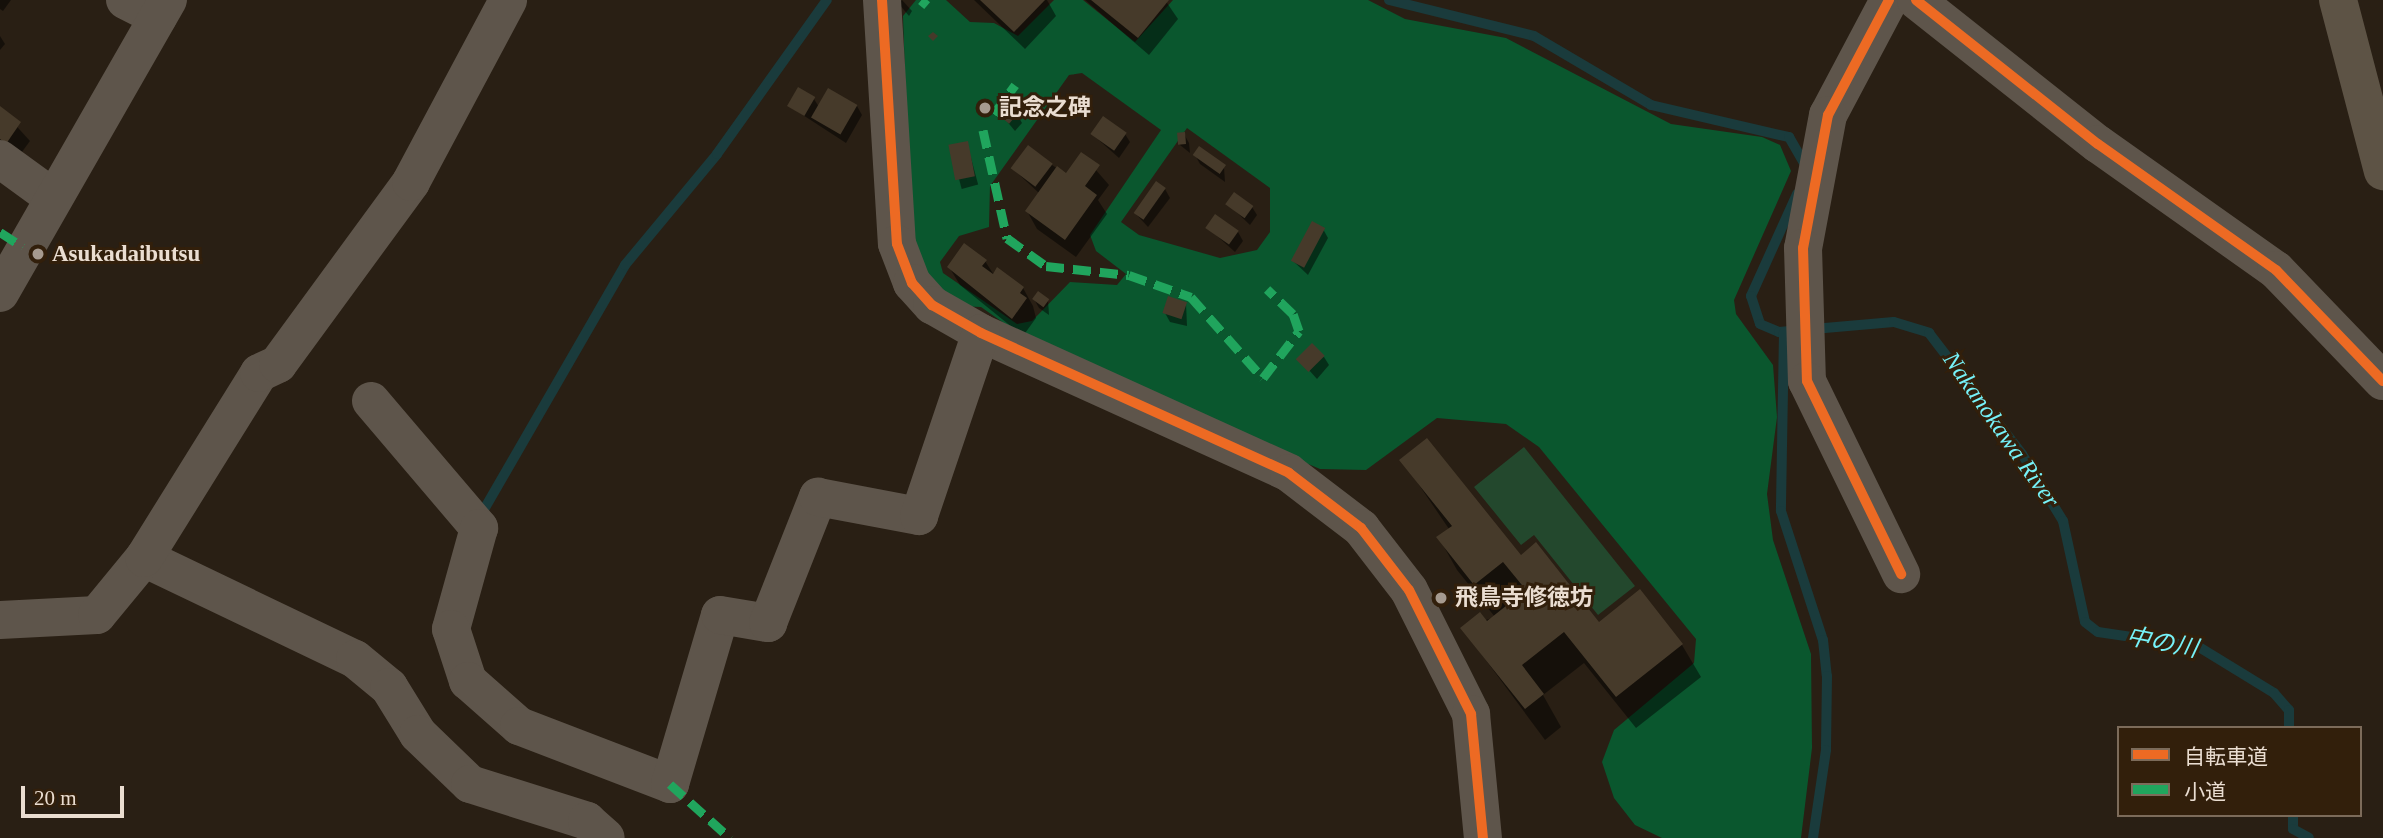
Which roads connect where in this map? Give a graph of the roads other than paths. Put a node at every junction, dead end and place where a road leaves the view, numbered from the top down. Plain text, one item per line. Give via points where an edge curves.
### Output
1 (508, 0) edge
2 (883, 0) edge
3 (1889, 0) edge
4 (1916, 0) edge
5 (2338, 0) edge
6 (150, 6) edge
7 (0, 159) edge
8 (2383, 171) edge
9 (51, 196) junction
10 (0, 293) edge
11 (981, 333) junction
12 (2383, 381) edge
13 (371, 401) dead end
14 (144, 558) junction
15 (1902, 574) dead end
16 (0, 620) edge
17 (606, 838) edge
18 (1483, 838) edge

1 - 14 street via 411,182 278,363 259,373
2 - 11 street via 897,244 912,283 932,306
3 - 15 street via 1828,115 1803,248 1804,307 1807,381
4 - 12 street via 2098,144 2276,270
5 - 8 main road
6 - 9 street
7 - 9 street
9 - 10 street
11 - 13 street via 919,516 818,497 768,622 720,615 670,784 519,726 468,681 451,629 478,528
11 - 18 street via 1289,473 1361,528 1409,590 1471,714
14 - 16 street via 97,615
14 - 17 street via 355,659 389,687 418,734 470,784 587,821

